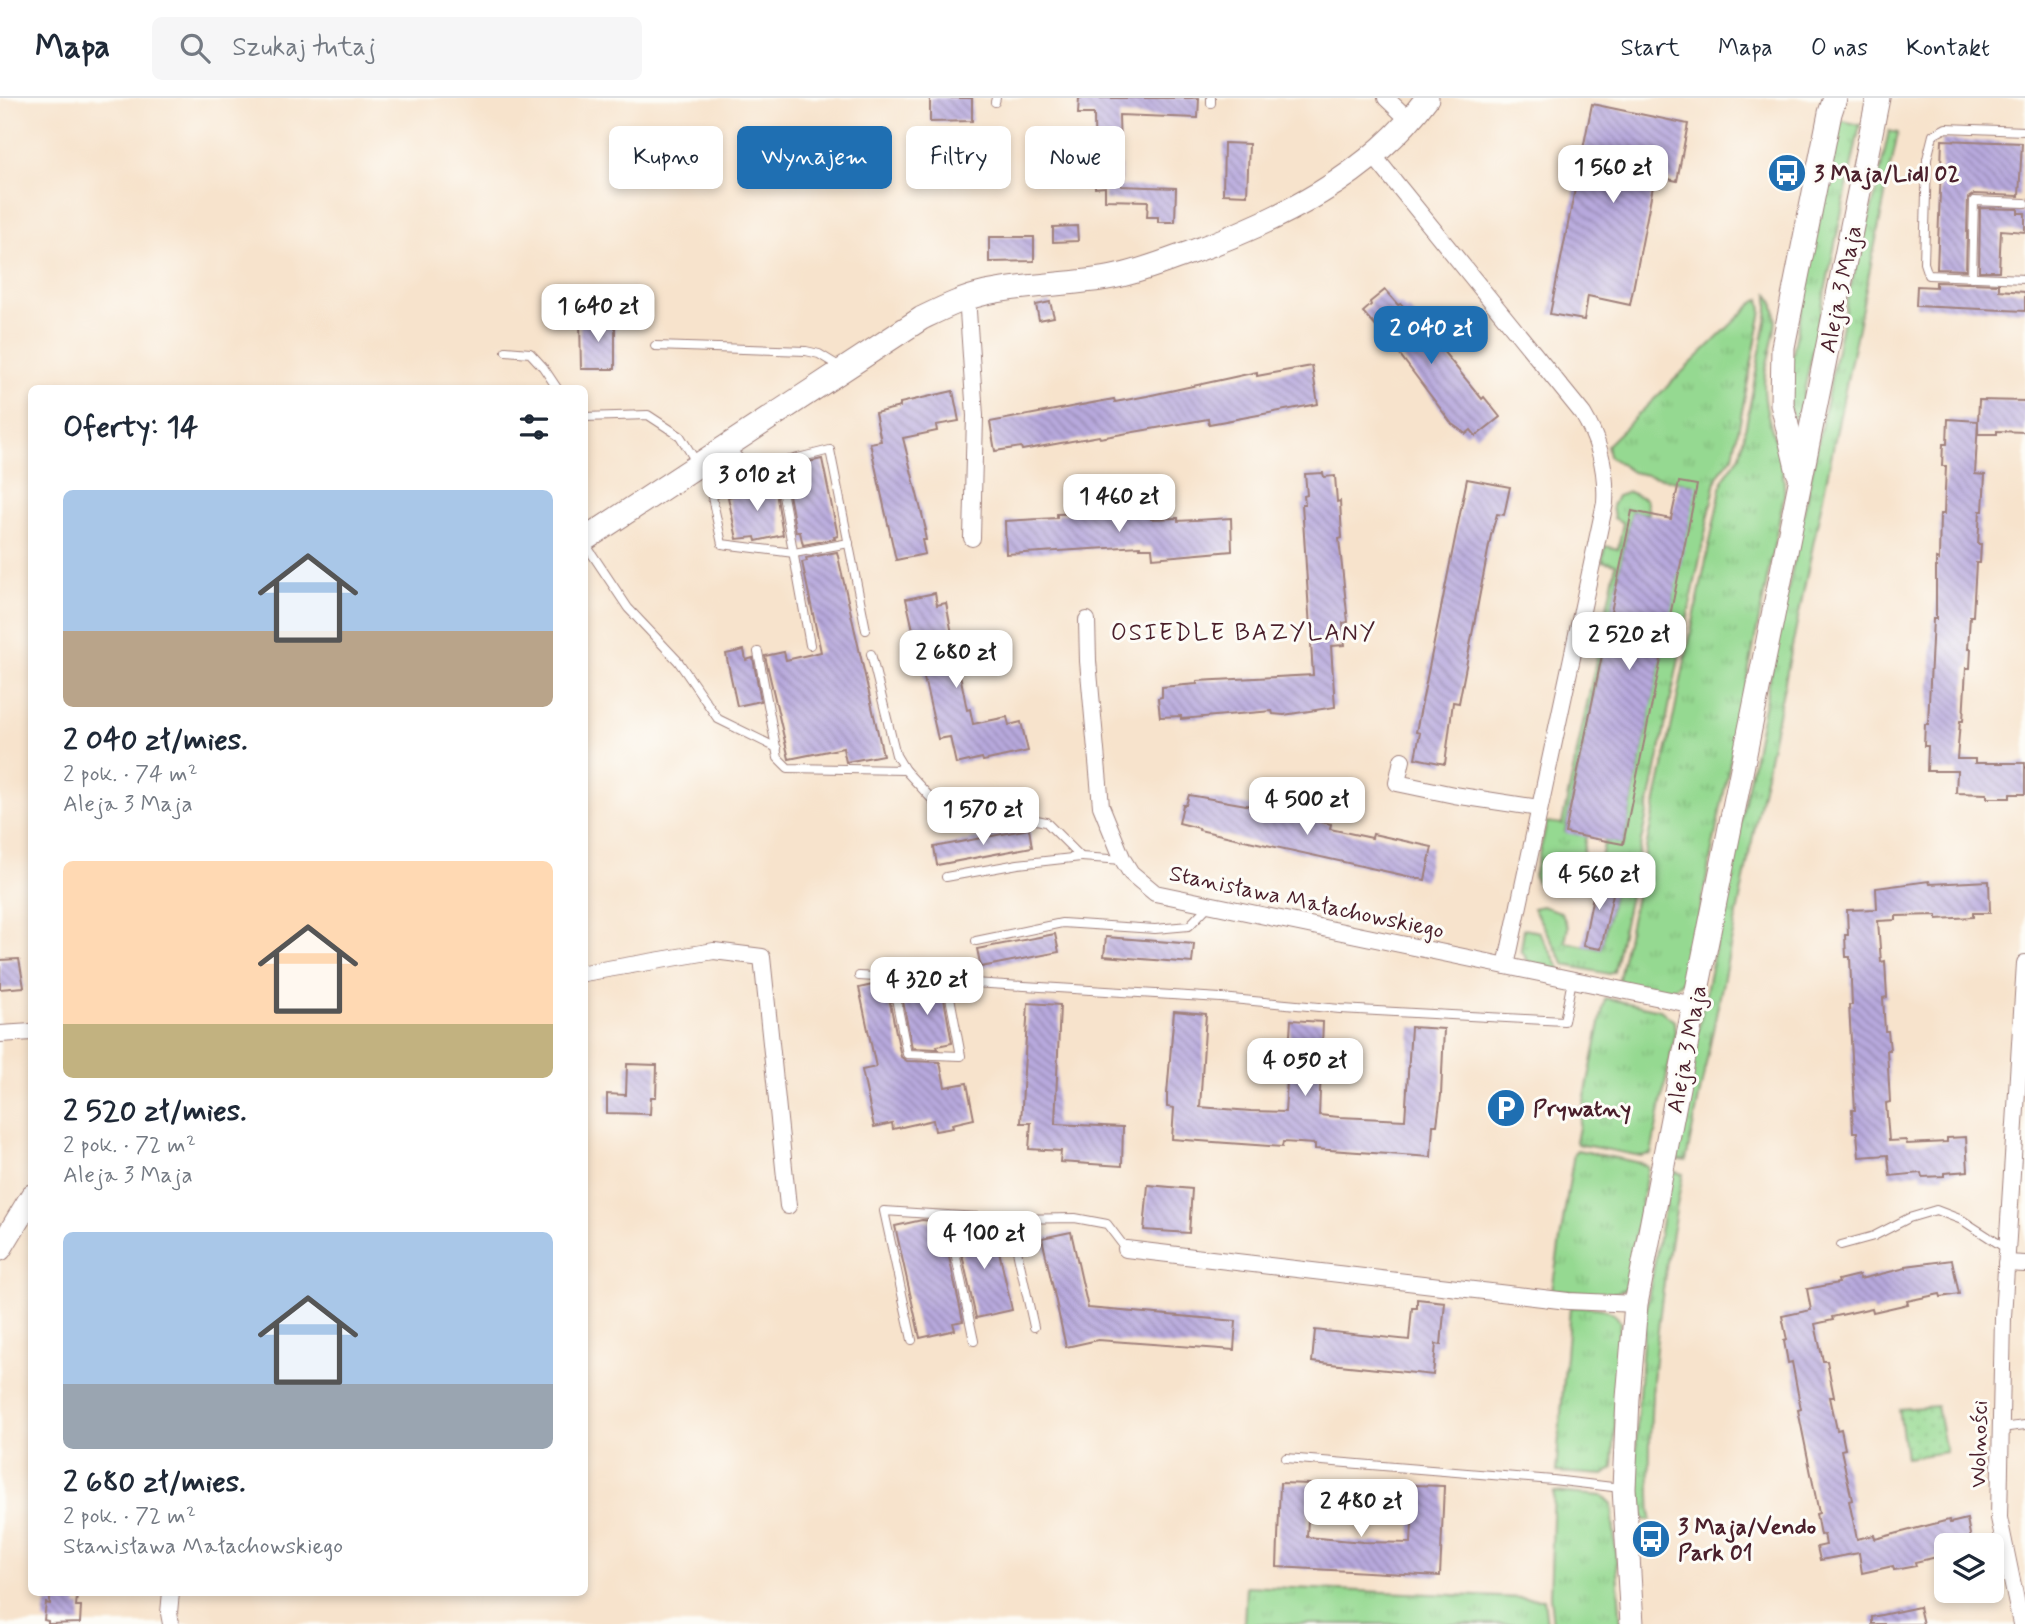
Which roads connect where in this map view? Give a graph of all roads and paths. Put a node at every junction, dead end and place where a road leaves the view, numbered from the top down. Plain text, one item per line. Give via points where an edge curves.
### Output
1 (1386, 98) edge
2 (1427, 98) edge
3 (1878, 98) edge
4 (1893, 98) edge
5 (1831, 103) edge
6 (1410, 121) junction
7 (1874, 122) junction
8 (2025, 131) edge
9 (1373, 155) junction
10 (2025, 202) edge
11 (1972, 276) junction
12 (2025, 279) edge
13 (963, 299) junction
14 (655, 346) dead end
15 (506, 351) dead end
16 (844, 370) junction
17 (555, 385) edge
18 (588, 417) edge
19 (728, 446) junction
20 (698, 465) junction
21 (748, 468) junction
22 (773, 471) junction
23 (1800, 479) junction
24 (588, 538) edge
25 (972, 538) dead end
26 (849, 542) junction
27 (588, 547) edge
28 (794, 553) junction
29 (1087, 620) dead end
30 (866, 631) dead end
31 (810, 645) dead end
32 (758, 652) dead end
33 (872, 654) dead end
34 (776, 748) junction
35 (1402, 760) dead end
36 (905, 770) junction
37 (1539, 808) junction
38 (1080, 857) junction
39 (1123, 860) junction
40 (946, 877) dead end
41 (1210, 904) junction
42 (976, 941) dead end
43 (2025, 963) edge
44 (1507, 966) junction
45 (588, 973) edge
46 (859, 976) dead end
47 (892, 978) junction
48 (1572, 980) junction
49 (947, 981) junction
50 (1694, 1006) junction
51 (28, 1032) edge
52 (0, 1034) edge
53 (28, 1203) edge
54 (788, 1206) dead end
55 (947, 1215) junction
56 (1010, 1219) junction
57 (1841, 1245) dead end
58 (0, 1249) edge
59 (1126, 1250) joint
60 (2007, 1256) junction
61 (2025, 1264) edge
62 (1636, 1304) junction
63 (1034, 1327) dead end
64 (912, 1340) dead end
65 (974, 1340) dead end
66 (2025, 1425) edge
67 (2001, 1428) junction
68 (1286, 1458) dead end
69 (1624, 1488) junction
70 (171, 1596) edge
71 (171, 1624) edge
72 (1632, 1624) edge
73 (2021, 1624) edge

1 - 6 street
2 - 6 street
3 - 7 street, Aleja 3 Maja
4 - 7 street
5 - 23 street, Aleja 3 Maja via 1783,347 1782,404
6 - 9 street
7 - 23 street, Aleja 3 Maja
8 - 11 lane via 1946,128 1933,135 1927,159 1924,263 1928,275
9 - 13 street via 1274,219 1134,272
9 - 37 street via 1573,400 1592,429 1602,459 1605,503
10 - 11 lane via 1974,201
11 - 12 lane
13 - 16 street via 922,318
13 - 25 street via 968,311 975,416
14 - 16 lane via 806,351
15 - 17 lane via 530,353
16 - 19 street
18 - 20 lane via 648,415 680,436
19 - 20 street
19 - 21 lane
20 - 24 street
21 - 22 lane
21 - 28 lane via 712,497 722,544
22 - 26 lane via 786,461 830,450
22 - 28 lane via 782,491
23 - 50 street, Aleja 3 Maja
26 - 28 lane
26 - 30 lane
27 - 34 lane via 628,608 678,661 718,719
28 - 31 lane
29 - 39 street, Stanisława Małachowskiego via 1101,806
32 - 34 lane
33 - 36 lane via 896,755
34 - 36 lane via 788,768
35 - 37 street via 1397,783
36 - 38 lane via 951,820 1046,822
37 - 44 street
38 - 39 lane
38 - 40 lane
39 - 41 street, Stanisława Małachowskiego via 1154,893
41 - 42 lane via 1189,926 1155,929 1062,923
41 - 44 street, Stanisława Małachowskiego
43 - 60 street, Wolności
44 - 48 street, Stanisława Małachowskiego
45 - 54 street via 714,951 762,957
46 - 47 lane
47 - 49 lane
47 - 49 lane via 907,1054 961,1056
48 - 49 lane via 1564,1021
48 - 50 street, Stanisława Małachowskiego
50 - 62 street, Aleja 3 Maja
51 - 52 street
53 - 58 street
55 - 56 lane
55 - 64 lane via 884,1211
55 - 65 lane
56 - 59 lane via 1075,1218 1107,1224
56 - 63 lane
57 - 60 lane via 1936,1210 1962,1220
59 - 62 street via 1568,1301
60 - 61 street
60 - 67 street, Wolności
62 - 69 street, Aleja 3 Maja
66 - 67 lane
67 - 73 street, Wolności via 1999,1518
68 - 69 lane
69 - 72 street, Aleja 3 Maja
70 - 71 street

